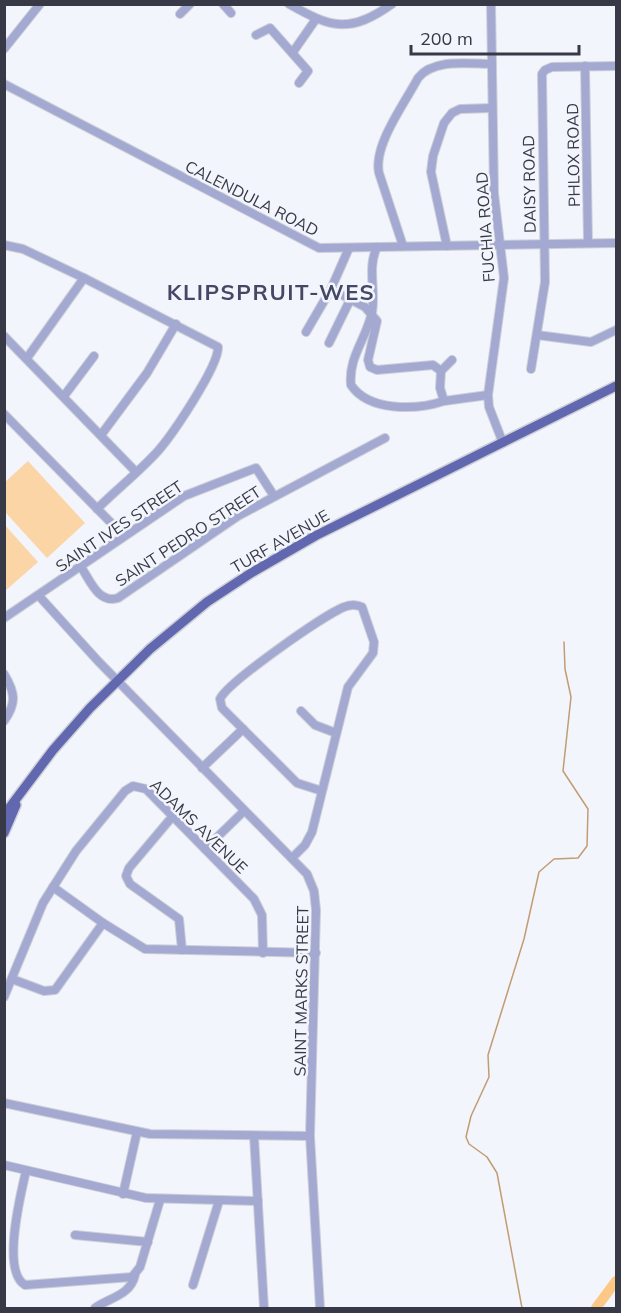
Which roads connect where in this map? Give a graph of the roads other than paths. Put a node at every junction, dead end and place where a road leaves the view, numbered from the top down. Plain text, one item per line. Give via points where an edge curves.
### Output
1 (40, 4) edge
2 (190, 4) edge
3 (224, 4) edge
4 (289, 4) edge
5 (392, 4) edge
6 (491, 4) edge
7 (231, 13) dead end
8 (180, 14) dead end
9 (316, 19) junction
10 (256, 35) dead end
11 (4, 49) edge
12 (293, 52) junction
13 (492, 64) junction
14 (585, 66) junction
15 (616, 66) edge
16 (299, 83) dead end
17 (4, 84) edge
18 (492, 108) junction
19 (588, 243) junction
20 (616, 243) edge
21 (543, 244) junction
22 (4, 245) edge
23 (500, 245) junction
24 (404, 246) junction
25 (447, 246) junction
26 (377, 247) junction
27 (350, 248) junction
28 (84, 278) junction
29 (331, 289) junction
30 (351, 298) junction
31 (372, 313) junction
32 (176, 324) junction
33 (616, 330) edge
34 (306, 332) dead end
35 (537, 335) junction
36 (4, 336) edge
37 (329, 343) dead end
38 (94, 356) dead end
39 (27, 358) junction
40 (452, 360) dead end
41 (531, 369) dead end
42 (441, 371) junction
43 (616, 386) edge
44 (488, 395) junction
45 (64, 396) junction
46 (444, 401) junction
47 (4, 414) edge
48 (100, 435) junction
49 (385, 438) dead end
50 (503, 443) junction
51 (136, 472) junction
52 (274, 496) junction
53 (97, 509) junction
54 (124, 536) junction
55 (81, 567) junction
56 (39, 596) junction
57 (4, 618) edge
58 (4, 674) edge
59 (117, 680) junction
60 (301, 711) dead end
61 (4, 721) edge
62 (243, 729) junction
63 (336, 733) junction
64 (202, 768) junction
65 (322, 791) junction
66 (18, 800) junction
67 (244, 811) junction
68 (4, 815) edge
69 (172, 817) junction
70 (4, 833) edge
71 (205, 849) junction
72 (292, 858) junction
73 (53, 887) junction
74 (103, 923) junction
75 (182, 950) junction
76 (263, 953) junction
77 (316, 953) junction
78 (12, 979) junction
79 (4, 997) edge
80 (4, 1103) edge
81 (137, 1132) junction
82 (254, 1136) junction
83 (310, 1136) junction
84 (4, 1166) edge
85 (26, 1170) junction
86 (123, 1194) junction
87 (160, 1200) junction
88 (219, 1201) junction
89 (258, 1201) junction
90 (75, 1235) dead end
91 (148, 1242) junction
92 (135, 1275) junction
93 (193, 1285) dead end
94 (95, 1308) edge
95 (264, 1308) edge
96 (320, 1308) edge

1 - 11 street
2 - 8 street
3 - 7 street
4 - 9 street
5 - 9 street via 364,22 336,24
6 - 13 street, FUCHIA ROAD
9 - 12 street
10 - 12 street via 270,28
12 - 16 street via 308,71
13 - 18 street, FUCHIA ROAD
13 - 24 street via 446,64 425,71 381,147 378,168
14 - 15 street, DAISY ROAD
14 - 19 street, PHLOX ROAD
14 - 21 street, DAISY ROAD via 549,68 541,78
17 - 27 street, CALENDULA ROAD via 308,244 324,249
18 - 23 street, FUCHIA ROAD
18 - 25 street via 452,112 433,156 430,172
19 - 20 street, CALENDULA ROAD
19 - 21 street, CALENDULA ROAD
21 - 23 street, CALENDULA ROAD
21 - 35 street, DAISY ROAD via 545,282
22 - 28 street via 23,249
23 - 25 street, CALENDULA ROAD
23 - 44 street, FUCHIA ROAD via 504,284
24 - 25 street, CALENDULA ROAD
24 - 26 street, CALENDULA ROAD
26 - 27 street, CALENDULA ROAD
26 - 31 street via 372,258
27 - 29 street
28 - 32 street
28 - 39 street
29 - 30 street
29 - 34 street
30 - 31 street
30 - 37 street
31 - 42 street via 378,324 368,366 377,370 433,365
31 - 46 street via 351,367 354,390 395,407
32 - 48 street via 147,373
32 - 51 street via 217,345 217,359 163,445
33 - 35 street via 591,342
35 - 41 street, DAISY ROAD
36 - 39 street
38 - 45 street
39 - 45 street
40 - 42 street
42 - 46 street
43 - 50 main road, TURF AVENUE
44 - 46 street
44 - 50 street, FUCHIA ROAD
45 - 48 street
47 - 53 street
48 - 51 street
49 - 52 street, SAINT PEDRO STREET
50 - 59 main road, TURF AVENUE via 259,568 184,619
51 - 53 street
52 - 54 street, SAINT IVES STREET via 255,468 188,494
52 - 55 street, SAINT PEDRO STREET via 114,599 100,596
53 - 54 street
54 - 55 street, SAINT IVES STREET
55 - 56 street, SAINT IVES STREET
56 - 57 street, SAINT IVES STREET
56 - 59 street, SAINT MARKS STREET
58 - 61 street via 15,698
59 - 64 street, SAINT MARKS STREET
59 - 66 main road, TURF AVENUE via 67,733
60 - 63 street via 315,725
62 - 63 street via 222,708 220,699 225,690 335,611 356,604 366,614 373,650 348,687
62 - 64 street
62 - 65 street via 297,783
63 - 65 street
64 - 67 street, SAINT MARKS STREET
65 - 72 street via 309,838
66 - 68 main road, TURF AVENUE
66 - 70 main road, TURF AVENUE
67 - 71 street
67 - 72 street, SAINT MARKS STREET
69 - 71 street, ADAMS AVENUE
69 - 73 street, ADAMS AVENUE via 146,789 128,788 87,836
69 - 75 street via 126,876 130,884 179,919
71 - 76 street, ADAMS AVENUE via 259,907
72 - 77 street, SAINT MARKS STREET via 307,874 314,891
73 - 74 street
73 - 78 street, ADAMS AVENUE via 33,922
74 - 75 street via 145,949
74 - 78 street via 55,990 44,991
75 - 76 street
76 - 77 street
77 - 83 street, SAINT MARKS STREET
78 - 79 street, ADAMS AVENUE
80 - 81 street
81 - 82 street
81 - 86 street
82 - 83 street
82 - 89 street
83 - 96 street, SAINT MARKS STREET
84 - 85 street
85 - 86 street
85 - 92 street via 14,1234 18,1280 30,1285 121,1280
86 - 87 street
87 - 88 street
87 - 91 street
88 - 89 street
88 - 93 street
89 - 95 street
90 - 91 street
91 - 92 street
92 - 94 street via 122,1295

